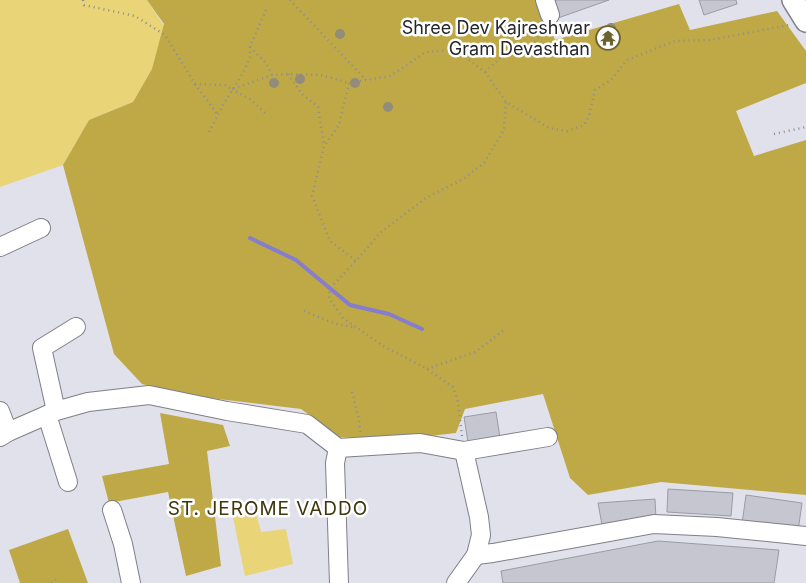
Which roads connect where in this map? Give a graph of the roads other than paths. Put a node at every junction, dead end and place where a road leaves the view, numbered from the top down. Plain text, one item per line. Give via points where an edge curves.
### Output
1 (793, 0) edge
2 (805, 20) edge
3 (41, 228) dead end
4 (0, 247) edge
5 (76, 327) dead end
6 (127, 385) dead end
7 (88, 402) junction
8 (0, 411) edge
9 (52, 413) junction
10 (4, 435) edge
11 (548, 437) dead end
12 (338, 448) junction
13 (464, 451) junction
14 (68, 482) dead end
15 (112, 510) dead end
16 (806, 536) edge
17 (476, 555) junction
18 (131, 583) edge
19 (339, 583) edge
20 (456, 583) edge

1 - 2 main road
3 - 4 street
5 - 9 street via 42,348
6 - 7 street via 91,391
7 - 9 street
7 - 12 street via 149,395 307,424
8 - 10 street
9 - 10 street
9 - 14 street
11 - 13 street
12 - 13 street via 420,443
12 - 19 street
13 - 17 street via 479,517 481,535
15 - 18 street
16 - 17 street via 654,524
17 - 20 street

